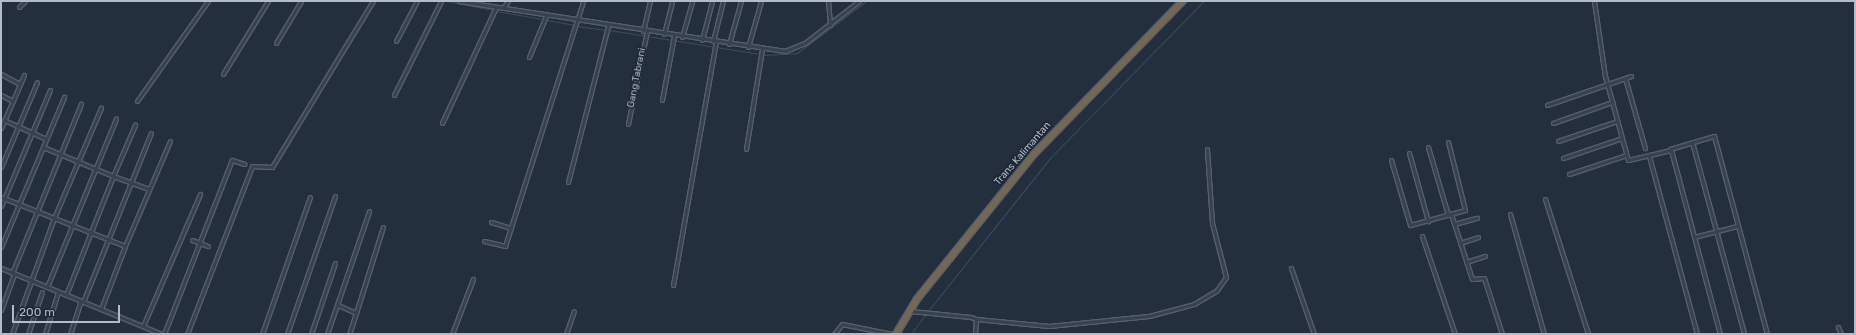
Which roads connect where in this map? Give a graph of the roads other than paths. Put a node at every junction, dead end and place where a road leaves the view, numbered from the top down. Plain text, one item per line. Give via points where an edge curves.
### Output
1 (25, 1) edge
2 (208, 1) edge
3 (268, 1) edge
4 (301, 1) edge
5 (373, 1) edge
6 (417, 1) edge
7 (441, 1) edge
8 (459, 1) edge
9 (508, 1) edge
10 (583, 1) edge
11 (650, 1) edge
12 (672, 1) edge
13 (692, 1) edge
14 (712, 1) edge
15 (723, 1) edge
16 (741, 1) edge
17 (761, 1) edge
18 (828, 1) edge
19 (859, 1) edge
20 (1183, 1) edge
21 (1594, 1) edge
22 (20, 7) dead end
23 (496, 7) junction
24 (503, 8) junction
25 (546, 16) junction
26 (578, 24) junction
27 (830, 25) junction
28 (608, 26) junction
29 (642, 31) junction
30 (646, 32) junction
31 (664, 34) junction
32 (682, 37) junction
33 (674, 39) junction
34 (702, 40) junction
35 (396, 41) dead end
36 (276, 42) dead end
37 (714, 42) junction
38 (729, 44) junction
39 (748, 47) junction
40 (762, 51) junction
41 (529, 57) dead end
42 (1, 74) edge
43 (223, 74) dead end
44 (24, 75) dead end
45 (1631, 76) dead end
46 (1625, 78) junction
47 (37, 82) dead end
48 (20, 84) junction
49 (1607, 84) junction
50 (50, 90) dead end
51 (394, 94) dead end
52 (1, 95) edge
53 (64, 97) dead end
54 (662, 100) dead end
55 (13, 101) junction
56 (137, 101) dead end
57 (1612, 102) junction
58 (81, 104) dead end
59 (1547, 105) dead end
60 (101, 108) dead end
61 (1, 116) edge
62 (5, 119) junction
63 (116, 119) dead end
64 (1617, 120) junction
65 (442, 123) dead end
66 (1553, 123) dead end
67 (628, 124) dead end
68 (135, 125) dead end
69 (18, 126) junction
70 (1, 128) edge
71 (32, 133) junction
72 (151, 133) dead end
73 (1622, 138) junction
74 (46, 139) junction
75 (170, 141) dead end
76 (1558, 141) dead end
77 (1448, 142) dead end
78 (1692, 142) junction
79 (1428, 147) dead end
80 (43, 148) junction
81 (1645, 148) dead end
82 (1207, 149) dead end
83 (1670, 149) junction
84 (746, 150) dead end
85 (1409, 153) dead end
86 (60, 154) junction
87 (1626, 155) junction
88 (1649, 156) junction
89 (1563, 158) dead end
90 (1391, 160) dead end
91 (78, 162) junction
92 (244, 164) dead end
93 (1, 167) edge
94 (95, 170) junction
95 (1569, 174) dead end
96 (113, 176) junction
97 (132, 182) junction
98 (568, 182) dead end
99 (149, 189) junction
100 (200, 194) dead end
101 (334, 196) dead end
102 (310, 197) dead end
103 (2, 198) edge
104 (1545, 199) dead end
105 (19, 205) junction
106 (1, 206) edge
107 (36, 211) junction
108 (369, 211) dead end
109 (1510, 214) dead end
110 (1450, 215) junction
111 (54, 218) junction
112 (1477, 218) dead end
113 (1428, 221) junction
114 (491, 222) dead end
115 (1454, 224) junction
116 (72, 225) junction
117 (1737, 226) junction
118 (383, 227) dead end
119 (511, 228) junction
120 (1716, 232) junction
121 (89, 233) junction
122 (1422, 236) dead end
123 (1694, 237) junction
124 (1478, 238) dead end
125 (108, 240) junction
126 (192, 240) dead end
127 (484, 241) dead end
128 (200, 243) junction
129 (1460, 243) junction
130 (125, 246) junction
131 (208, 246) dead end
132 (1, 247) edge
133 (1485, 256) dead end
134 (1466, 262) junction
135 (335, 263) dead end
136 (1, 268) edge
137 (1291, 268) dead end
138 (12, 273) junction
139 (473, 279) dead end
140 (30, 280) junction
141 (673, 284) dead end
142 (47, 287) junction
143 (42, 292) dead end
144 (58, 292) junction
145 (66, 295) junction
146 (82, 302) junction
147 (338, 305) junction
148 (101, 309) junction
149 (1, 310) edge
150 (574, 311) dead end
151 (909, 311) junction
152 (356, 313) junction
153 (976, 319) junction
154 (143, 326) junction
155 (1838, 327) dead end
156 (12, 334) edge
157 (28, 334) edge
158 (44, 334) edge
159 (70, 334) edge
160 (163, 334) edge
161 (187, 334) edge
162 (262, 334) edge
163 (287, 334) edge
164 (311, 334) edge
165 (328, 334) edge
166 (349, 334) edge
167 (452, 334) edge
168 (566, 334) edge
169 (834, 334) edge
170 (892, 334) edge
171 (896, 334) edge
172 (975, 334) edge
173 (1314, 334) edge
174 (1455, 334) edge
175 (1502, 334) edge
176 (1544, 334) edge
177 (1588, 334) edge
178 (1697, 334) edge
179 (1720, 334) edge
180 (1744, 334) edge
181 (1767, 334) edge
182 (1841, 334) edge

1 - 22 street
2 - 56 street
3 - 43 street
4 - 36 street
5 - 161 street via 272,167 252,166
6 - 35 street
7 - 51 street
8 - 23 street
9 - 24 street
10 - 26 street
11 - 29 street
12 - 31 street
13 - 32 street
14 - 34 street
15 - 37 street
16 - 38 street
17 - 39 street
18 - 27 street
19 - 27 street
20 - 151 highway, Trans Kalimantan via 1034,154
21 - 49 street
23 - 24 street
23 - 65 street
24 - 25 street
25 - 26 street
25 - 41 street
26 - 28 street
26 - 119 street
27 - 40 street via 794,50
28 - 29 street
28 - 98 street
29 - 30 street
30 - 31 street
30 - 67 street, Gang Tabrani
31 - 33 street
32 - 33 street
32 - 34 street
33 - 54 street
34 - 37 street
37 - 38 street
37 - 141 street
38 - 39 street
39 - 40 street
40 - 84 street
42 - 48 street
44 - 48 street
45 - 46 street
46 - 49 street
46 - 81 street
47 - 69 street
48 - 55 street
49 - 57 street
49 - 59 street
50 - 71 street
52 - 55 street
53 - 74 street
55 - 62 street
57 - 64 street
57 - 66 street
58 - 86 street
60 - 91 street
61 - 62 street
62 - 69 street
62 - 70 street
63 - 94 street
64 - 73 street
64 - 76 street
68 - 96 street
69 - 71 street
69 - 93 street
71 - 74 street
71 - 103 street
72 - 97 street
73 - 87 street
73 - 89 street
74 - 80 street
75 - 99 street
77 - 110 street via 1467,208
78 - 83 street
78 - 117 street via 1714,136
78 - 120 street
79 - 110 street
80 - 86 street
80 - 105 street
82 - 153 street via 1212,223 1226,277 1217,290 1194,304 1149,316 1049,326
83 - 88 street
83 - 123 street
85 - 113 street
86 - 91 street
86 - 107 street
87 - 88 street via 1630,162
87 - 95 street
88 - 178 street
90 - 113 street via 1410,225
91 - 94 street
91 - 111 street
92 - 128 street via 232,160
94 - 96 street
94 - 116 street
96 - 97 street
96 - 121 street
97 - 99 street
97 - 125 street
99 - 130 street
100 - 154 street
101 - 163 street
102 - 162 street
103 - 105 street
103 - 106 street
104 - 177 street
105 - 107 street
105 - 132 street
107 - 111 street
107 - 138 street
108 - 147 street
109 - 176 street
110 - 113 street
110 - 115 street
111 - 116 street
111 - 140 street
112 - 115 street
114 - 119 street
115 - 129 street
116 - 121 street
116 - 142 street
117 - 120 street
117 - 181 street
118 - 152 street
119 - 127 street via 504,247
120 - 123 street
120 - 180 street
121 - 125 street
121 - 145 street
122 - 174 street
123 - 179 street
124 - 129 street
125 - 130 street
125 - 146 street
126 - 128 street
128 - 131 street
128 - 160 street
129 - 134 street
130 - 148 street
133 - 134 street
134 - 175 street via 1472,278 1484,278
135 - 164 street
136 - 138 street
137 - 173 street
138 - 140 street
138 - 149 street
139 - 167 street
140 - 142 street
140 - 156 street
142 - 144 street
143 - 157 street
144 - 145 street
144 - 158 street
145 - 146 street
146 - 148 street
146 - 159 street
147 - 152 street
147 - 165 street
148 - 154 street
150 - 168 street
151 - 153 street
151 - 171 highway, Trans Kalimantan
152 - 166 street
153 - 172 street
154 - 160 street
155 - 182 street
169 - 170 street via 842,324

